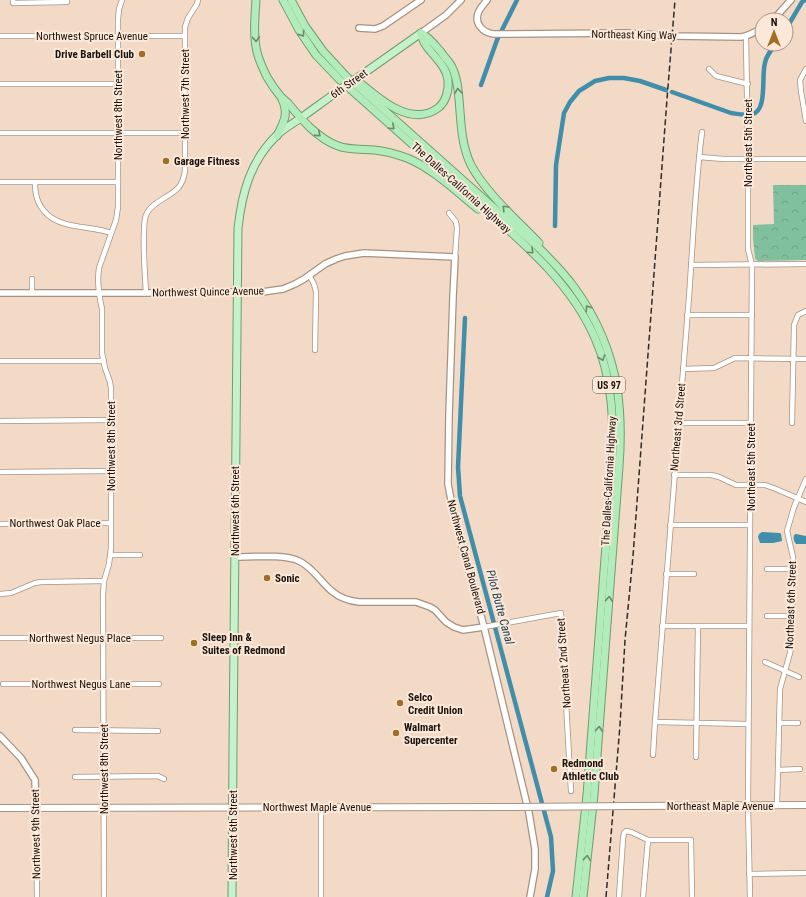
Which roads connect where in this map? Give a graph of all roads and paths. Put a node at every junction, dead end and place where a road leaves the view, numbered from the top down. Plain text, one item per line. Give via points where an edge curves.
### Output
1 (122, 0) edge
2 (198, 0) edge
3 (256, 0) edge
4 (283, 0) edge
5 (291, 0) edge
6 (421, 0) edge
7 (461, 0) edge
8 (487, 0) edge
9 (791, 0) edge
10 (13, 1) edge
11 (67, 1) edge
12 (780, 12) edge
13 (360, 28) dead end
14 (754, 32) edge
15 (421, 33) junction
16 (0, 36) edge
17 (118, 36) junction
18 (185, 36) junction
19 (746, 37) junction
20 (323, 51) junction
21 (806, 68) edge
22 (710, 69) dead end
23 (0, 84) edge
24 (117, 84) junction
25 (748, 84) junction
26 (281, 97) junction
27 (300, 118) junction
28 (806, 121) edge
29 (702, 132) dead end
30 (0, 133) edge
31 (118, 133) junction
32 (185, 133) junction
33 (277, 136) junction
34 (699, 157) junction
35 (748, 159) junction
36 (806, 159) edge
37 (0, 182) edge
38 (35, 182) junction
39 (118, 182) junction
40 (449, 212) dead end
41 (111, 233) junction
42 (518, 239) junction
43 (455, 257) junction
44 (806, 264) edge
45 (692, 265) junction
46 (752, 265) junction
47 (559, 268) junction
48 (309, 275) junction
49 (32, 279) dead end
50 (237, 292) junction
51 (0, 293) edge
52 (32, 293) junction
53 (100, 293) junction
54 (146, 294) junction
55 (806, 311) edge
56 (687, 315) junction
57 (752, 315) junction
58 (315, 350) dead end
59 (752, 358) junction
60 (793, 358) junction
61 (806, 358) edge
62 (0, 361) edge
63 (104, 361) junction
64 (683, 369) junction
65 (111, 420) junction
66 (0, 421) edge
67 (678, 423) junction
68 (751, 423) junction
69 (792, 423) dead end
70 (111, 471) junction
71 (0, 472) edge
72 (674, 476) junction
73 (806, 479) edge
74 (750, 485) junction
75 (798, 498) junction
76 (806, 502) edge
77 (110, 523) junction
78 (0, 524) edge
79 (670, 525) junction
80 (750, 525) junction
81 (110, 555) junction
82 (140, 556) dead end
83 (235, 557) junction
84 (767, 569) dead end
85 (793, 569) junction
86 (666, 574) junction
87 (694, 574) dead end
88 (104, 581) junction
89 (0, 594) edge
90 (767, 616) dead end
91 (792, 616) junction
92 (662, 626) junction
93 (698, 626) junction
94 (749, 626) junction
95 (486, 627) junction
96 (0, 638) edge
97 (103, 638) junction
98 (160, 638) dead end
99 (765, 662) dead end
100 (785, 671) junction
101 (799, 677) dead end
102 (3, 684) dead end
103 (103, 684) junction
104 (159, 684) dead end
105 (655, 722) junction
106 (697, 723) junction
107 (779, 723) junction
108 (798, 723) dead end
109 (748, 724) junction
110 (75, 730) dead end
111 (104, 730) junction
112 (158, 730) dead end
113 (0, 736) edge
114 (653, 754) dead end
115 (696, 757) dead end
116 (800, 769) dead end
117 (778, 770) junction
118 (75, 777) dead end
119 (104, 777) junction
120 (164, 779) dead end
121 (571, 791) dead end
122 (634, 806) joint
123 (748, 806) junction
124 (778, 806) junction
125 (806, 806) edge
126 (36, 807) junction
127 (104, 807) junction
128 (233, 807) junction
129 (321, 807) junction
130 (0, 808) edge
131 (648, 840) junction
132 (806, 873) edge
133 (749, 874) junction
134 (37, 897) edge
135 (104, 897) edge
136 (232, 897) edge
137 (321, 897) edge
138 (530, 897) edge
139 (576, 897) edge
140 (583, 897) edge
141 (619, 897) edge
142 (643, 897) edge
143 (692, 897) edge
144 (750, 897) edge

1 - 17 street, Northwest 8th Street
2 - 18 street, Northwest 7th Street via 188,18
3 -> 26 highway via 255,40 258,53 267,77
4 -> 42 highway, The Dalles-California Highway / US 97 via 316,55 339,79
5 - 20 highway, The Dalles-California Highway / US 97
6 - 13 street via 383,26
7 - 15 street via 446,15
8 - 19 street, Northeast King Way via 479,12 479,25 485,32 494,34 626,33
9 - 12 street
10 - 11 street
14 - 19 street
15 - 20 highway via 423,42 446,72 448,81 448,90 440,106 425,114 415,115 390,105
15 - 27 main road, 6th Street, bridge
47 -> 15 highway via 543,247 482,182 471,164 465,149 455,74 429,37
16 - 17 street, Northwest Spruce Avenue
17 - 18 street, Northwest Spruce Avenue
17 - 24 street, Northwest 8th Street
18 - 32 street, Northwest 7th Street
19 - 25 street, Northeast 5th Street
20 - 47 highway, The Dalles-California Highway / US 97 via 345,75
21 - 28 street via 800,80 800,91
22 - 25 street via 716,76
23 - 24 street
24 - 31 street, Northwest 8th Street
25 - 35 street, Northeast 5th Street
26 - 27 highway
26 - 33 highway via 286,114
27 - 33 main road, 6th Street
27 -> 42 highway via 327,142 340,147 394,154 421,165
29 - 34 street, Northeast 3rd Street
30 - 31 street
31 - 32 street
31 - 39 street, Northwest 8th Street
32 - 54 street, Northwest 7th Street via 185,171 179,188 152,206 144,222
33 - 50 main road, Northwest 6th Street via 256,162 240,206
34 - 35 street
34 - 45 street, Northeast 3rd Street
35 - 36 street
35 - 46 street, Northeast 5th Street via 748,249
37 - 38 street
38 - 39 street
38 - 41 street via 40,205 47,214 70,225
39 - 41 street, Northwest 8th Street via 117,214
40 - 43 street, Northwest Canal Boulevard via 457,228
41 - 53 street, Northwest 8th Street via 99,268
42 -> 139 highway, The Dalles-California Highway / US 97 via 552,272 584,316 596,339 610,387 612,466 587,795
43 - 48 street, Northwest Quince Avenue via 353,254 325,264
43 - 95 street, Northwest Canal Boulevard via 448,484 461,542
44 - 46 street
45 - 46 street
45 - 56 street, Northeast 3rd Street
46 - 57 street, Northeast 5th Street
140 -> 47 highway, The Dalles-California Highway / US 97 via 594,795 619,467 620,411 612,365 602,335 574,286
48 - 50 street, Northwest Quince Avenue via 279,290
48 - 58 street via 316,292
49 - 52 street
50 - 54 street, Northwest Quince Avenue
50 - 83 main road, Northwest 6th Street
51 - 52 street, Northwest Quince Avenue
52 - 53 street, Northwest Quince Avenue
53 - 54 street, Northwest Quince Avenue
53 - 63 street, Northwest 8th Street
55 - 60 street via 798,315 794,325
56 - 57 street
56 - 64 street, Northeast 3rd Street
57 - 59 street, Northeast 5th Street
59 - 60 street
59 - 64 street via 735,358 714,368
59 - 68 street, Northeast 5th Street
60 - 61 street
60 - 69 street
62 - 63 street
63 - 65 street, Northwest 8th Street via 111,389
64 - 67 street, Northeast 3rd Street
65 - 66 street
65 - 70 street, Northwest 8th Street
67 - 68 street
67 - 72 street, Northeast 3rd Street
68 - 74 street, Northeast 5th Street
70 - 71 street
70 - 77 street, Northwest 8th Street
72 - 74 street via 711,475 736,485
72 - 79 street, Northeast 3rd Street
73 - 75 street, Northeast 6th Street
74 - 75 street via 765,485
74 - 80 street, Northeast 5th Street
75 - 76 street
75 - 85 street, Northeast 6th Street via 787,531 794,557
77 - 78 street, Northwest Oak Place
77 - 81 street, Northwest 8th Street
79 - 80 street
79 - 86 street, Northeast 3rd Street
80 - 94 street, Northeast 5th Street
81 - 82 street
81 - 88 street, Northwest 8th Street
83 - 95 street via 288,557 305,564 334,593 350,601 416,602 435,610 454,627 463,630
83 - 128 main road, Northwest 6th Street
84 - 85 street
85 - 91 street, Northeast 6th Street
86 - 87 street
86 - 92 street, Northeast 3rd Street
88 - 89 street via 41,582 11,593
88 - 97 street, Northwest 8th Street
90 - 91 street
91 - 100 street, Northeast 6th Street via 792,642
92 - 93 street
92 - 105 street, Northeast 3rd Street
93 - 94 street
93 - 106 street
94 - 109 street, Northeast 5th Street
95 - 121 street, Northeast 2nd Street via 562,613
95 - 138 street, Northwest Canal Boulevard via 535,849 535,869
96 - 97 street, Northwest Negus Place
97 - 98 street, Northwest Negus Place
97 - 103 street, Northwest 8th Street
99 - 100 street
100 - 101 street
100 - 107 street, Northeast 6th Street via 780,689
102 - 103 street, Northwest Negus Lane
103 - 104 street, Northwest Negus Lane
103 - 111 street, Northwest 8th Street
105 - 106 street
105 - 114 street, Northeast 3rd Street
106 - 109 street
106 - 115 street
107 - 108 street
107 - 117 street, Northeast 6th Street
109 - 123 street, Northeast 5th Street
110 - 111 street
111 - 112 street
111 - 119 street, Northwest 8th Street
113 - 126 street, Northwest 9th Street via 21,758 35,780
116 - 117 street
117 - 124 street, Northeast 6th Street
118 - 119 street
119 - 120 street via 158,776
119 - 127 street, Northwest 8th Street
122 - 123 main road, Northeast Maple Avenue
122 - 129 main road, Northwest Maple Avenue, bridge
123 - 124 main road, Northeast Maple Avenue
123 - 133 street, Northeast 5th Street
124 - 125 main road, Northeast Maple Avenue
126 - 127 main road, Northwest Maple Avenue
126 - 130 main road, Northwest Maple Avenue
126 - 134 street, Northwest 9th Street
127 - 128 main road, Northwest Maple Avenue
127 - 135 street, Northwest 8th Street
128 - 129 main road, Northwest Maple Avenue
128 - 136 main road, Northwest 6th Street
129 - 137 street
131 - 141 street via 631,832 624,833
131 - 142 street
131 - 143 street via 691,840
132 - 133 street
133 - 144 street, Northeast 5th Street

